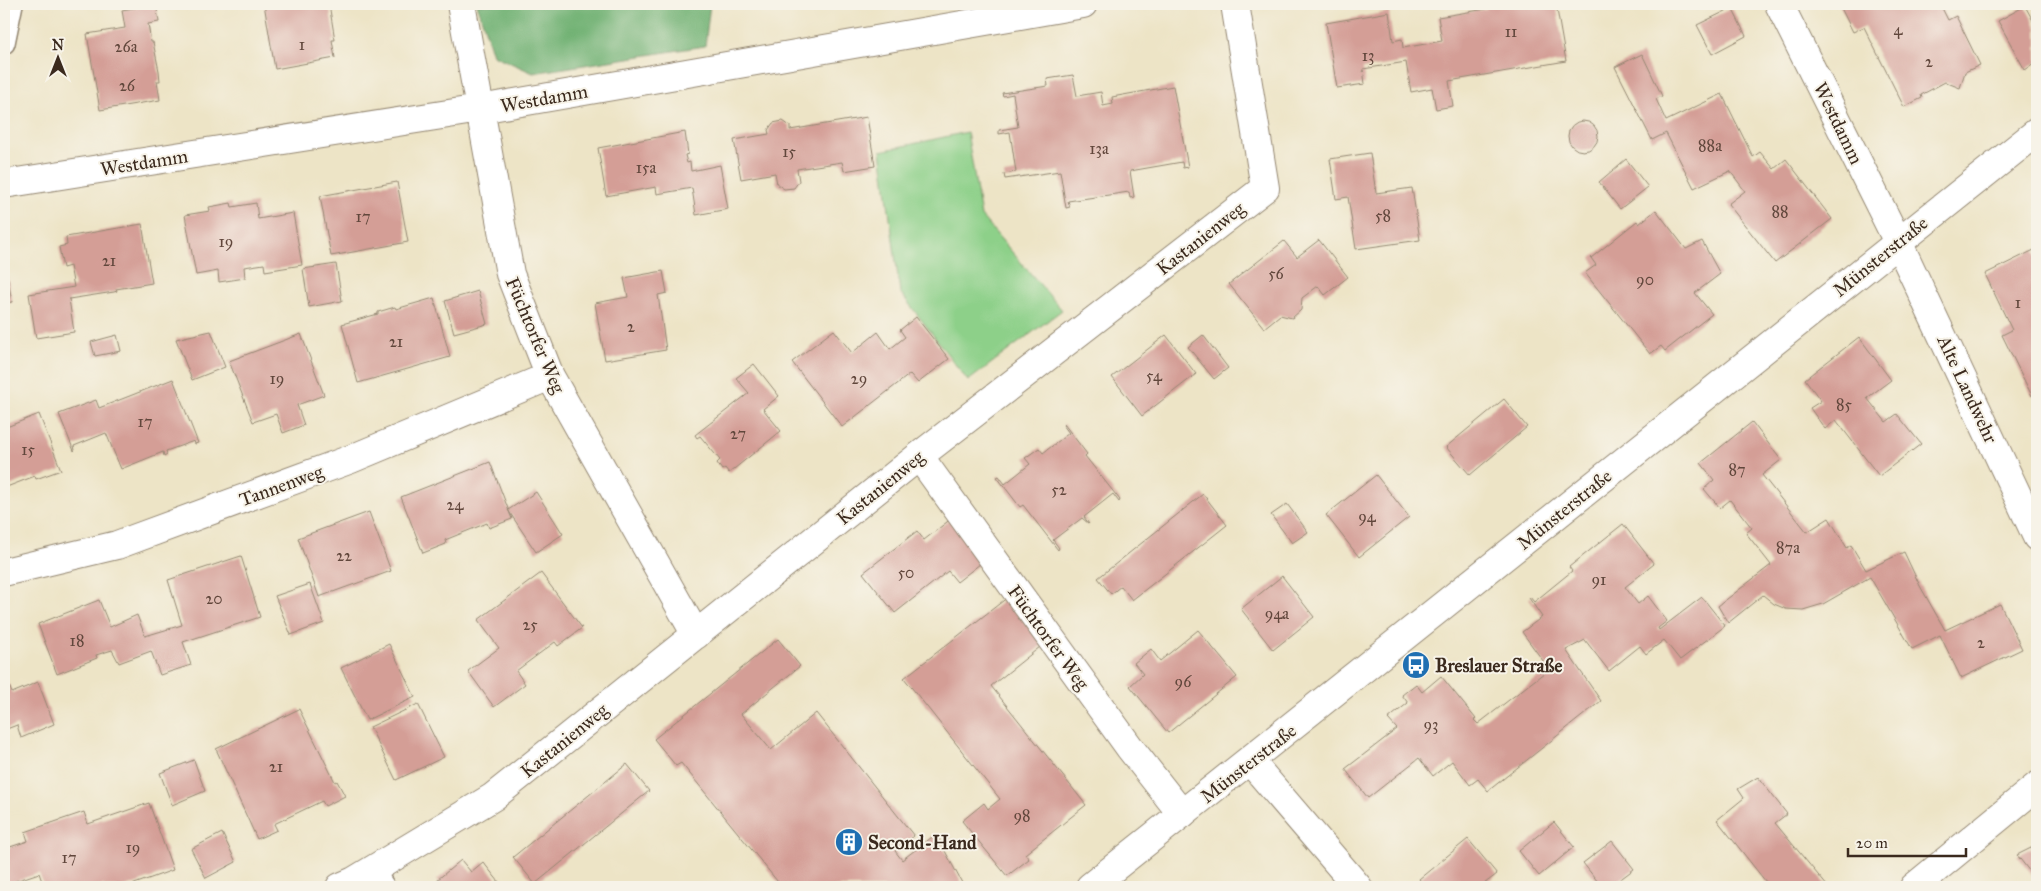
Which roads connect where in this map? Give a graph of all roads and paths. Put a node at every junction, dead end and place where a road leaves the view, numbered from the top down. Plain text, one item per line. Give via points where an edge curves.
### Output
1 (12, 4) edge
2 (461, 4) edge
3 (1083, 4) edge
4 (1235, 4) edge
5 (1779, 4) edge
6 (956, 15) edge
7 (4, 43) edge
8 (480, 110) junction
9 (2037, 132) edge
10 (4, 184) edge
11 (1898, 242) junction
12 (550, 376) junction
13 (919, 456) junction
14 (2037, 537) edge
15 (4, 572) edge
16 (696, 635) junction
17 (1250, 761) junction
18 (2037, 786) edge
19 (1182, 814) junction
20 (378, 878) edge
21 (340, 887) edge
22 (1090, 887) edge
23 (1358, 887) edge
24 (1914, 887) edge

1 - 7 lane
2 - 8 street, Füchtorfer Weg
3 - 6 street, Westdamm
4 - 13 street, Kastanienweg via 1265,188
5 - 11 street, Westdamm
6 - 8 street, Westdamm
8 - 10 street, Westdamm
8 - 12 street, Füchtorfer Weg via 510,274
9 - 11 street, Münsterstraße
11 - 14 street, Alte Landwehr
11 - 17 street, Münsterstraße
12 - 15 street, Tannenweg via 351,459 117,545
12 - 16 street, Füchtorfer Weg
13 - 16 street, Kastanienweg
13 - 19 street, Füchtorfer Weg via 1130,748
16 - 20 street, Kastanienweg via 494,797
17 - 19 street, Münsterstraße
17 - 23 street
18 - 24 street
19 - 22 street, Münsterstraße
20 - 21 street, Kastanienweg

